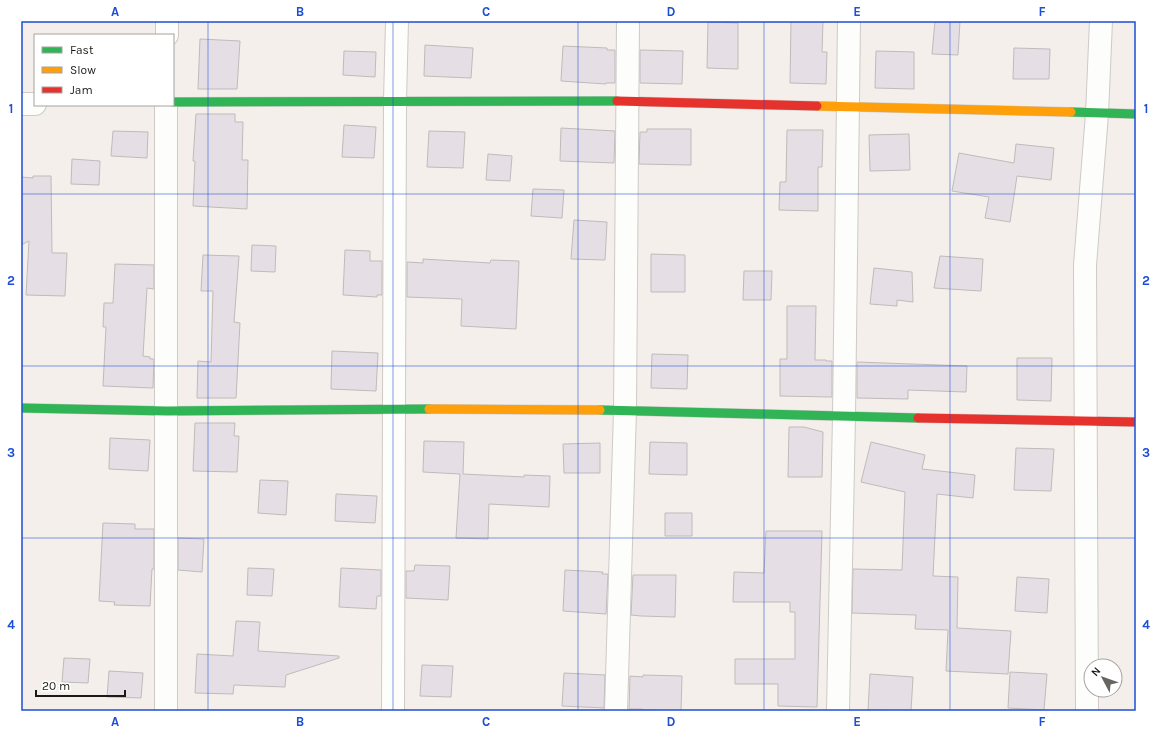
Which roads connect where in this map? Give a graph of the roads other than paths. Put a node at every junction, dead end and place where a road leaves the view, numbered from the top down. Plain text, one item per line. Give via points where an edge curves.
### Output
1 (167, 21) edge
2 (397, 21) edge
3 (628, 21) edge
4 (849, 21) edge
5 (1101, 21) edge
6 (167, 34) edge
7 (395, 101) junction
8 (628, 101) junction
9 (174, 102) edge
10 (21, 104) edge
11 (34, 104) edge
12 (166, 106) edge
13 (848, 106) junction
14 (1097, 114) junction
15 (1136, 114) edge
16 (21, 408) edge
17 (393, 409) junction
18 (624, 410) junction
19 (167, 411) junction
20 (844, 416) junction
21 (1086, 421) junction
22 (1136, 422) edge
23 (166, 711) edge
24 (393, 711) edge
25 (616, 711) edge
26 (838, 711) edge
27 (1087, 711) edge

1 - 6 street
2 - 7 street
3 - 8 street
4 - 13 street
5 - 14 street
7 - 8 street
7 - 9 street
7 - 17 street
8 - 13 street
8 - 18 street
10 - 11 street
12 - 19 street
13 - 14 street
13 - 20 street
14 - 15 street
14 - 21 street via 1085,265
16 - 19 street
17 - 18 street
17 - 19 street
17 - 24 street
18 - 20 street
18 - 25 street
19 - 23 street
20 - 21 street
20 - 26 street
21 - 22 street
21 - 27 street

